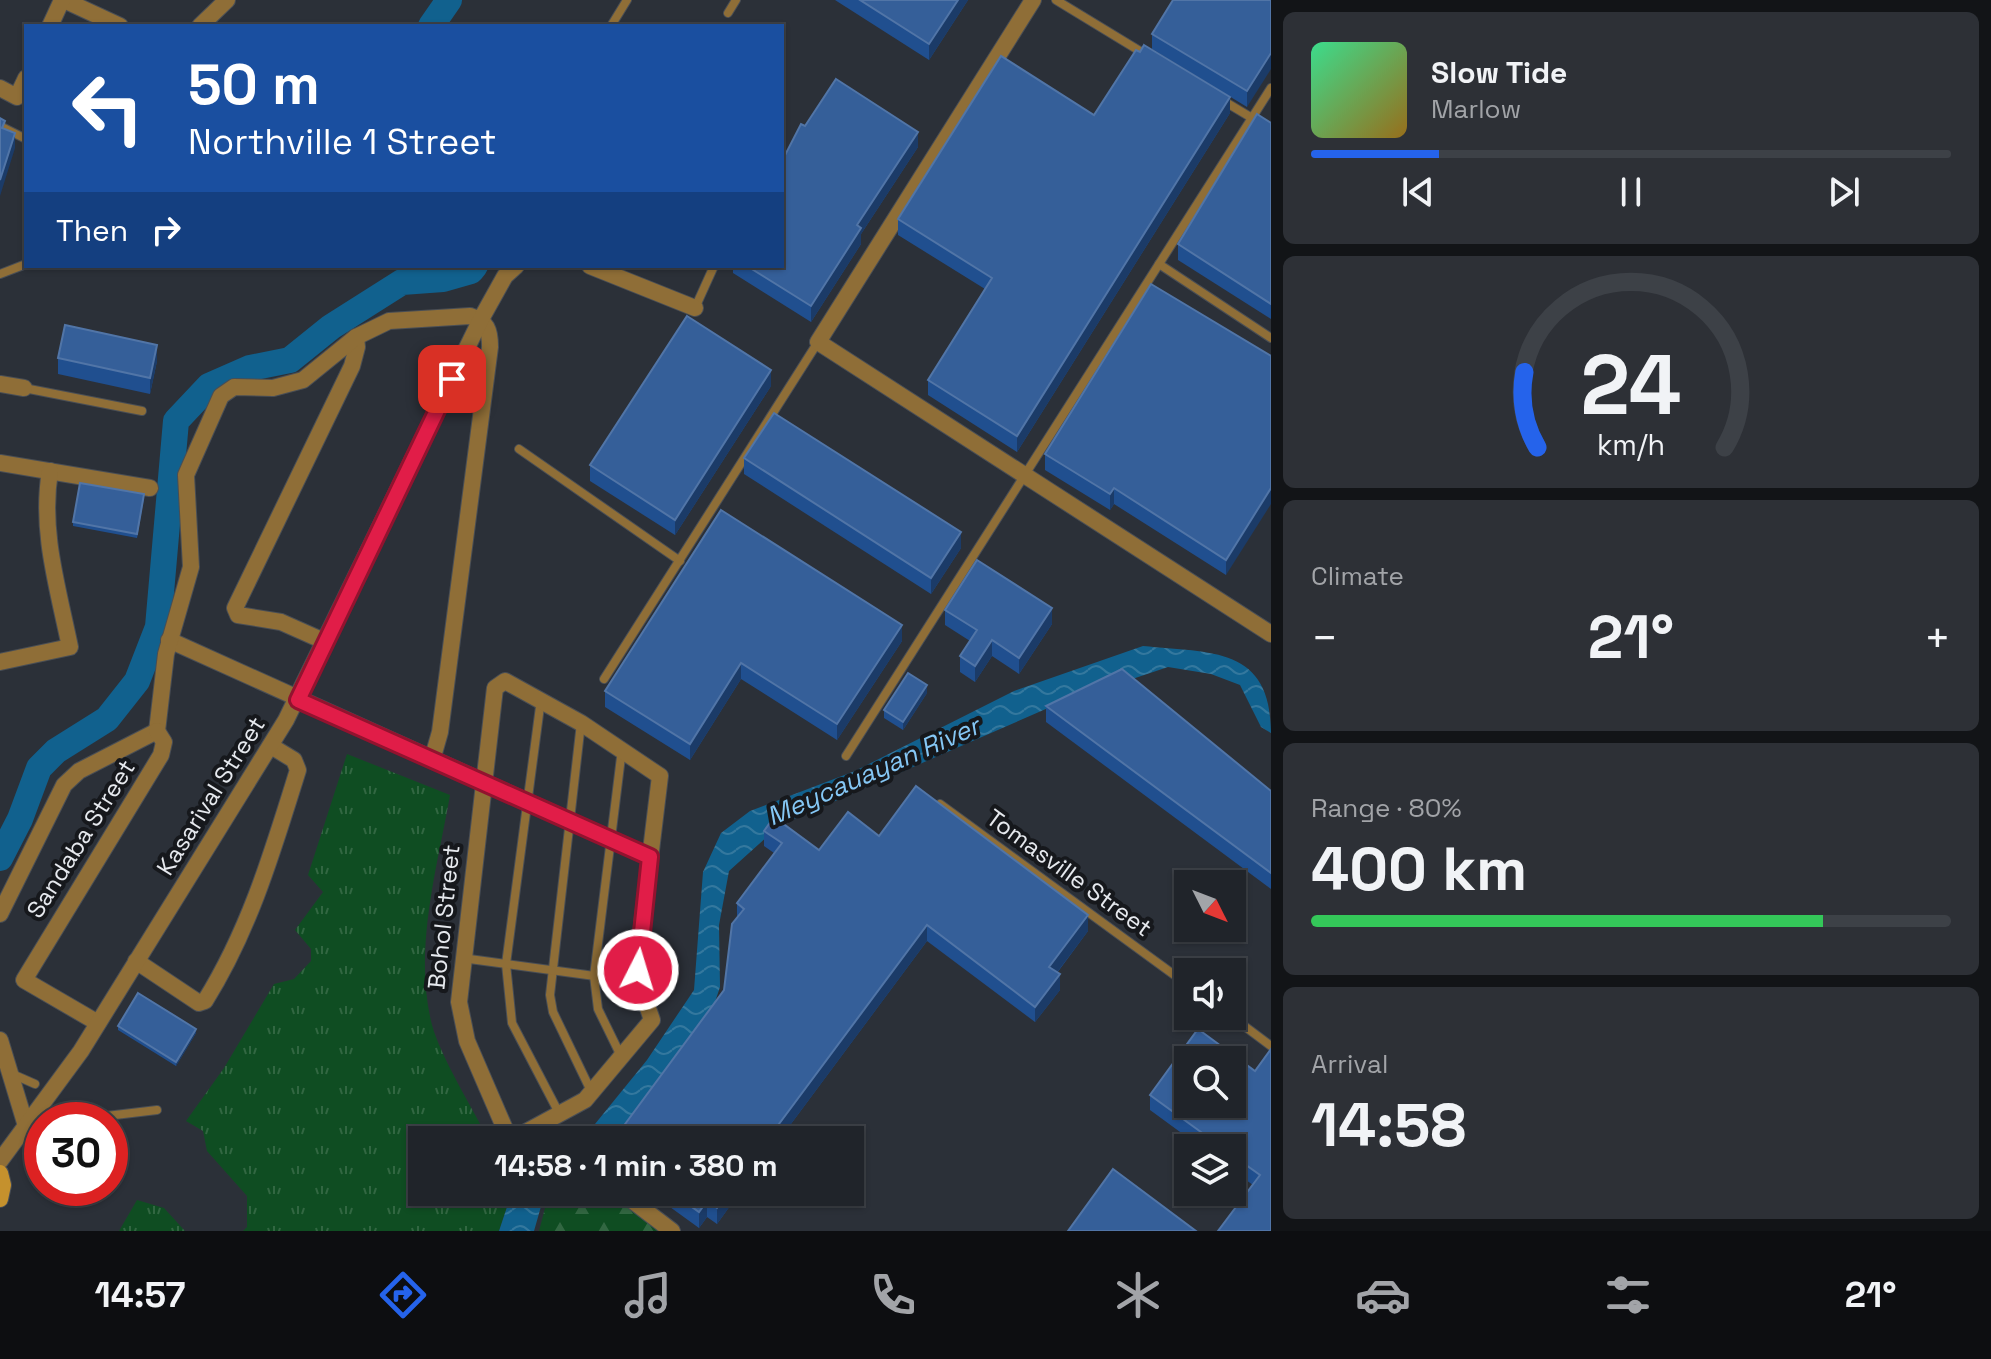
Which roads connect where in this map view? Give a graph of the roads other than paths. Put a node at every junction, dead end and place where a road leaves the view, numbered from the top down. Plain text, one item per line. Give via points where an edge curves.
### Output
1 (63, 0) edge
2 (227, 0) edge
3 (627, 0) edge
4 (736, 0) edge
5 (1033, 0) edge
6 (1056, 0) edge
7 (728, 13) dead end
8 (51, 24) edge
9 (116, 24) edge
10 (202, 24) edge
11 (612, 24) edge
12 (1160, 63) edge
13 (0, 88) edge
14 (1271, 88) edge
15 (1213, 94) edge
16 (22, 100) edge
17 (1252, 118) junction
18 (0, 126) edge
19 (24, 138) edge
20 (1159, 264) junction
21 (24, 265) edge
22 (514, 268) edge
23 (595, 268) edge
24 (713, 268) edge
25 (0, 274) edge
26 (695, 308) joint
27 (481, 319) junction
28 (356, 337) junction
29 (1271, 338) edge
30 (818, 342) junction
31 (0, 384) edge
32 (24, 388) joint
33 (142, 411) dead end
34 (519, 449) dead end
35 (0, 463) edge
36 (50, 471) junction
37 (1025, 475) junction
38 (150, 488) dead end
39 (680, 561) junction
40 (1271, 634) edge
41 (169, 640) junction
42 (326, 642) junction
43 (0, 662) edge
44 (604, 679) dead end
45 (541, 698) junction
46 (298, 700) junction
47 (581, 723) junction
48 (157, 731) junction
49 (271, 746) junction
50 (622, 748) junction
51 (846, 756) dead end
52 (432, 760) junction
53 (483, 783) junction
54 (926, 794) edge
55 (526, 802) junction
56 (570, 821) junction
57 (609, 839) junction
58 (650, 857) junction
59 (0, 914) edge
60 (462, 958) junction
61 (136, 961) junction
62 (506, 964) junction
63 (551, 970) junction
64 (1174, 975) edge
65 (594, 976) junction
66 (639, 982) junction
67 (98, 1023) junction
68 (1246, 1027) edge
69 (0, 1040) edge
70 (1271, 1046) edge
71 (621, 1056) junction
72 (10, 1073) junction
73 (35, 1084) dead end
74 (592, 1092) junction
75 (48, 1102) edge
76 (24, 1103) edge
77 (157, 1110) dead end
78 (128, 1113) edge
79 (561, 1116) junction
80 (504, 1126) edge
81 (540, 1126) edge
82 (24, 1136) edge
83 (0, 1161) edge
84 (0, 1173) edge
85 (0, 1199) edge
86 (639, 1206) edge
87 (672, 1231) edge

1 - 8 street
1 - 9 street
2 - 10 street
3 - 11 lane
4 - 7 lane
5 - 30 street
6 - 12 lane
13 - 16 street
14 - 17 lane
15 - 17 lane
17 - 20 lane
18 - 19 lane
20 - 29 lane
20 - 37 lane
21 - 25 lane
22 - 27 street, Kasarival Street
23 - 26 street
24 - 26 lane
27 - 28 street via 405,318
27 - 42 street, Kasarival Street
27 - 52 street via 490,336 488,367
28 - 41 street via 303,380 273,388 234,387 221,396 188,465 191,567
28 - 42 street via 352,366 235,608 238,615 281,622
30 - 37 street
30 - 39 lane
31 - 32 street
32 - 33 lane
34 - 39 lane
35 - 36 street
36 - 38 street
36 - 43 street via 48,538 70,647
37 - 40 street
37 - 51 lane
39 - 44 lane
41 - 46 street
41 - 48 street
42 - 46 street, Kasarival Street
45 - 47 street
45 - 53 street, Bohol Street via 505,681 495,688
45 - 55 lane
46 - 49 street, Kasarival Street
46 - 52 street
47 - 50 street
47 - 56 lane
48 - 59 street via 71,777
48 - 67 street, Sandaba Street via 164,742 161,755 24,980
49 - 61 street, Kasarival Street
49 - 61 street via 294,760 298,770 248,921 205,1001 194,1002
50 - 57 lane
50 - 58 street via 660,776
52 - 53 street
53 - 55 street
53 - 60 street, Bohol Street
54 - 64 lane, Tomasville Street
55 - 56 street
55 - 62 lane
56 - 57 street
56 - 63 lane
57 - 58 street
57 - 65 lane
58 - 66 street
60 - 62 lane
60 - 80 street, Bohol Street via 460,1019
61 - 67 street, Kasarival Street
62 - 63 lane
62 - 79 lane via 512,1023
63 - 65 lane
63 - 74 lane via 553,1012
65 - 66 lane
65 - 71 lane via 598,1009
66 - 71 street via 652,1020
67 - 75 street, Kasarival Street
68 - 70 lane
69 - 72 street
71 - 74 street
72 - 73 lane
72 - 76 street
74 - 79 street
77 - 78 lane
79 - 81 street
82 - 83 street, Kasarival Street
84 - 85 main road
86 - 87 street

